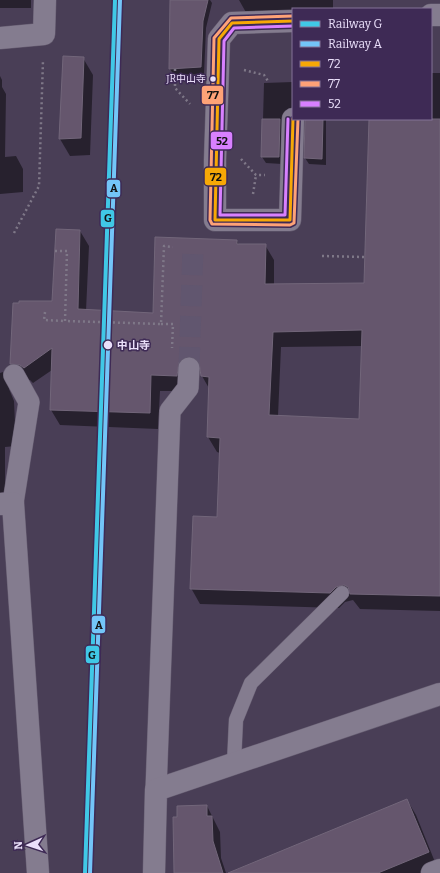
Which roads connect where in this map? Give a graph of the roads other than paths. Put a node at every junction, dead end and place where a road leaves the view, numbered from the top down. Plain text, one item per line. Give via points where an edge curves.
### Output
1 (45, 0) edge
2 (292, 21) edge
3 (0, 38) edge
4 (293, 120) edge
5 (189, 368) tunnel mouth
6 (14, 375) dead end
7 (7, 504) edge
8 (342, 593) dead end
9 (440, 694) edge
10 (234, 763) junction
11 (156, 790) junction
12 (440, 870) edge
13 (38, 873) edge
14 (154, 873) edge
15 (432, 873) edge

1 - 3 street via 44,34
2 - 4 street via 232,23 219,39 214,160 215,220 290,220
5 - 11 street via 188,388 170,411
6 - 7 street via 29,402
7 - 13 street
8 - 10 lane via 251,683 236,720
9 - 10 street
10 - 11 street
11 - 14 street
12 - 15 street

